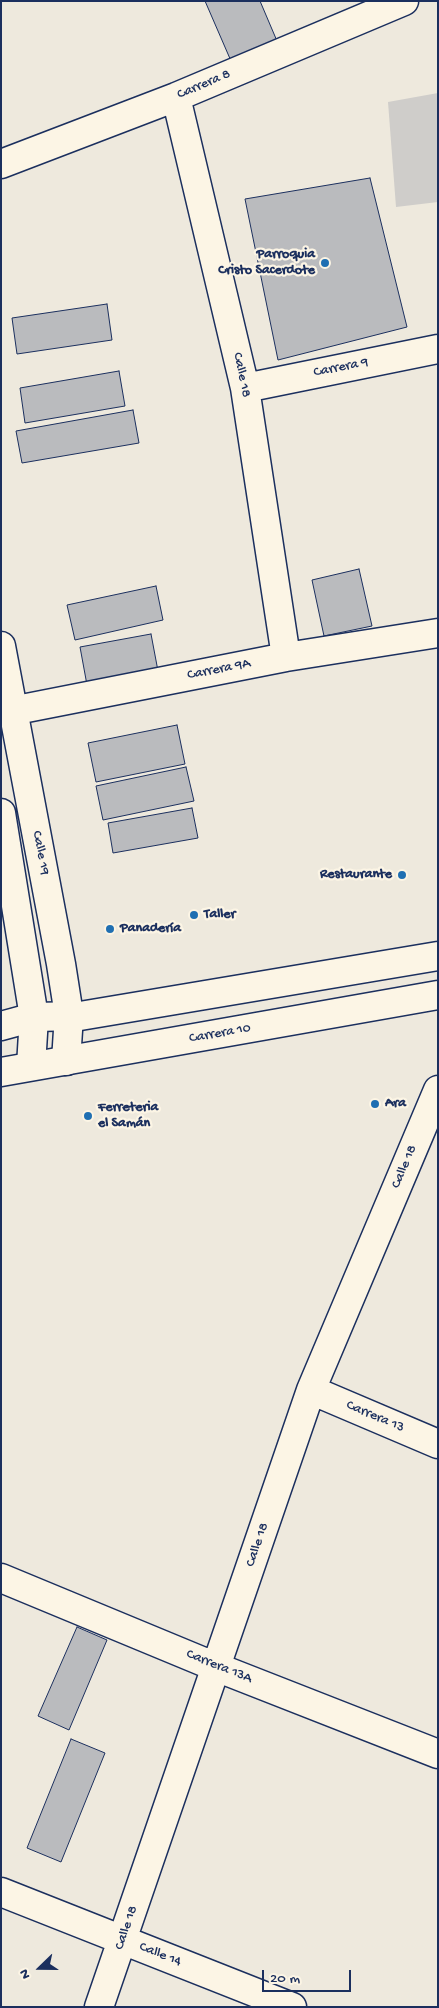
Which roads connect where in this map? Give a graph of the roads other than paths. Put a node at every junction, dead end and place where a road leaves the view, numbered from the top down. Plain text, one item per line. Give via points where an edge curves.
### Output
1 (404, 1) edge
2 (176, 97) junction
3 (1, 164) edge
4 (438, 349) edge
5 (245, 388) junction
6 (438, 633) edge
7 (1, 646) edge
8 (286, 657) junction
9 (7, 712) edge
10 (1, 813) edge
11 (438, 956) edge
12 (438, 995) edge
13 (69, 1015) junction
14 (34, 1017) junction
15 (1, 1026) edge
16 (66, 1061) junction
17 (32, 1066) junction
18 (1, 1072) edge
19 (438, 1090) edge
20 (311, 1390) junction
21 (438, 1444) edge
22 (1, 1578) edge
23 (216, 1667) junction
24 (438, 1754) edge
25 (1, 1892) edge
26 (123, 1940) junction
27 (99, 2007) edge
28 (292, 2007) edge

1 - 2 street, Carrera 8
2 - 3 street, Carrera 8
2 - 5 street, Calle 18
4 - 5 street, Carrera 9
5 - 8 street, Calle 18
6 - 8 street, Carrera 9A
7 - 9 street, Calle 19
8 - 9 street, Carrera 9A
9 - 13 street, Calle 19
10 - 14 street
11 - 13 street
12 - 16 street, Carrera 10
13 - 14 street
13 - 16 street, Calle 19
14 - 15 street
14 - 17 street
16 - 17 street, Carrera 10
17 - 18 street, Carrera 10
19 - 20 street, Calle 18
20 - 21 street, Carrera 13
20 - 23 street, Calle 18
22 - 23 street, Carrera 13A
23 - 24 street, Carrera 13A
23 - 26 street, Calle 18
25 - 26 street, Calle 14
26 - 27 street, Calle 18
26 - 28 street, Calle 14

